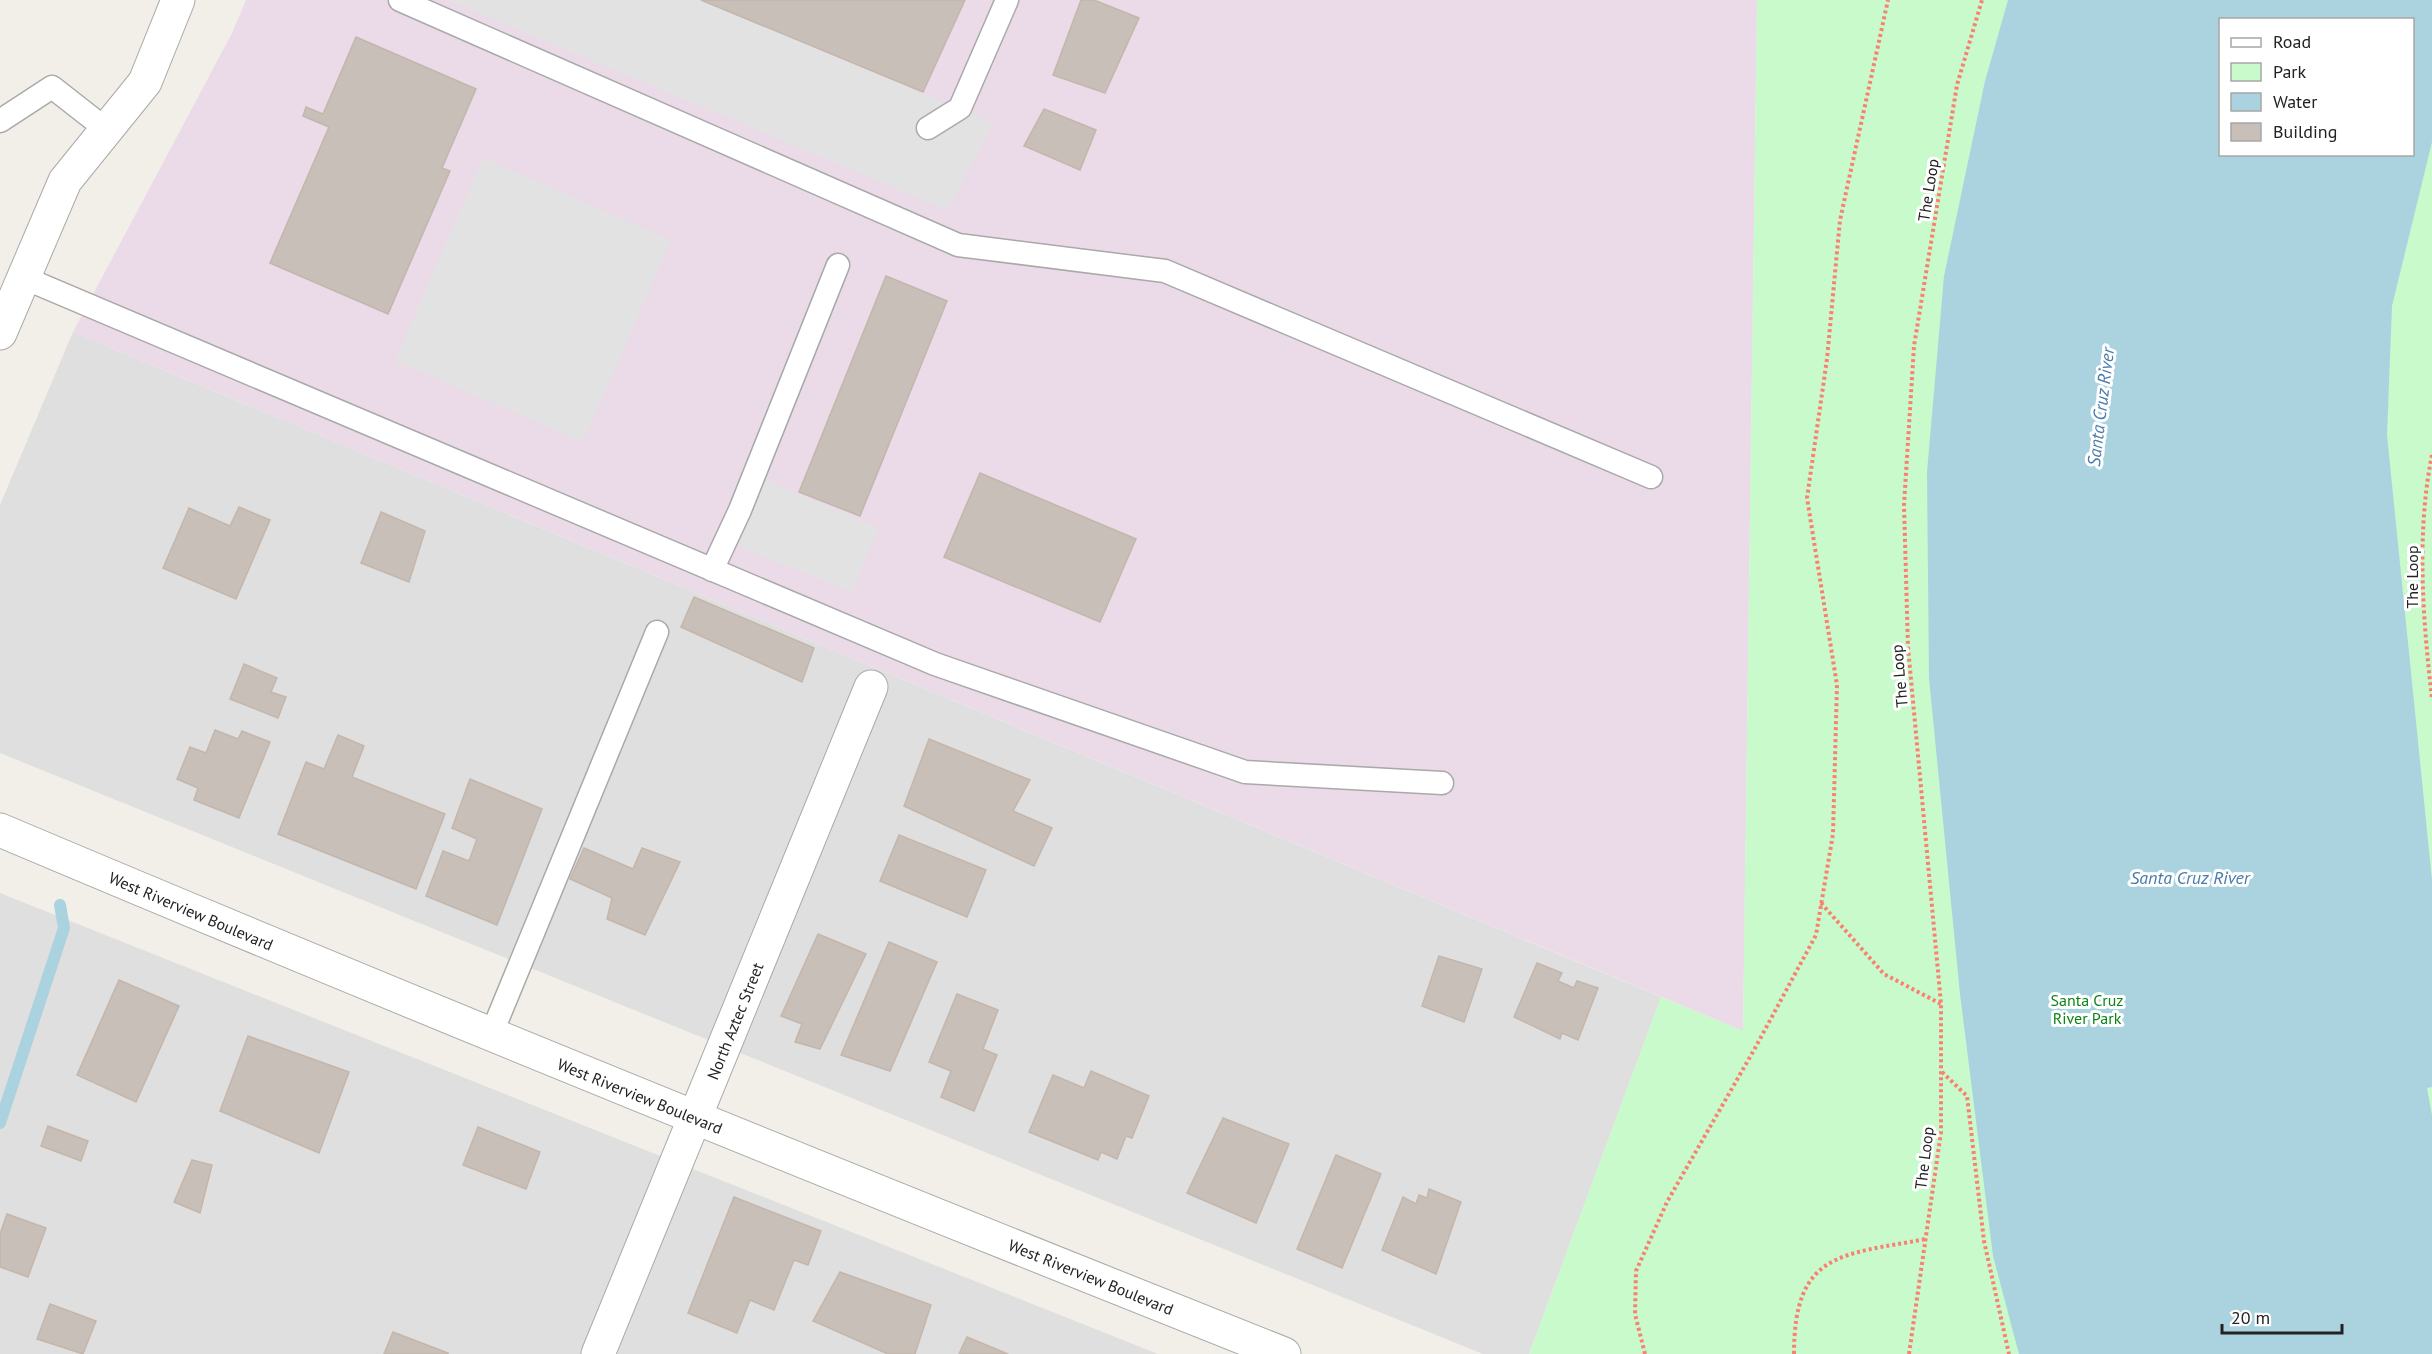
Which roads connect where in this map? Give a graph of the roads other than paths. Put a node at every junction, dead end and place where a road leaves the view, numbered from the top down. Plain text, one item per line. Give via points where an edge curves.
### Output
1 (178, 0) edge
2 (400, 0) edge
3 (1007, 0) edge
4 (0, 121) edge
5 (928, 128) dead end
6 (107, 130) junction
7 (838, 265) dead end
8 (22, 277) junction
9 (0, 333) edge
10 (1652, 477) dead end
11 (712, 570) junction
12 (657, 632) dead end
13 (872, 687) dead end
14 (1443, 783) dead end
15 (0, 830) edge
16 (491, 1035) junction
17 (694, 1119) junction
18 (598, 1354) edge
19 (1284, 1354) edge

1 - 6 street via 145,82
2 - 10 lane via 958,245 1165,271
3 - 5 lane via 960,108
4 - 6 lane via 52,87
6 - 8 street via 65,181
7 - 11 lane
8 - 9 street
8 - 11 lane
11 - 14 lane via 935,664 1245,772
12 - 16 lane
13 - 17 street, North Aztec Street
15 - 16 street, West Riverview Boulevard
16 - 17 street, West Riverview Boulevard
17 - 18 street, North Aztec Street
17 - 19 street, West Riverview Boulevard

